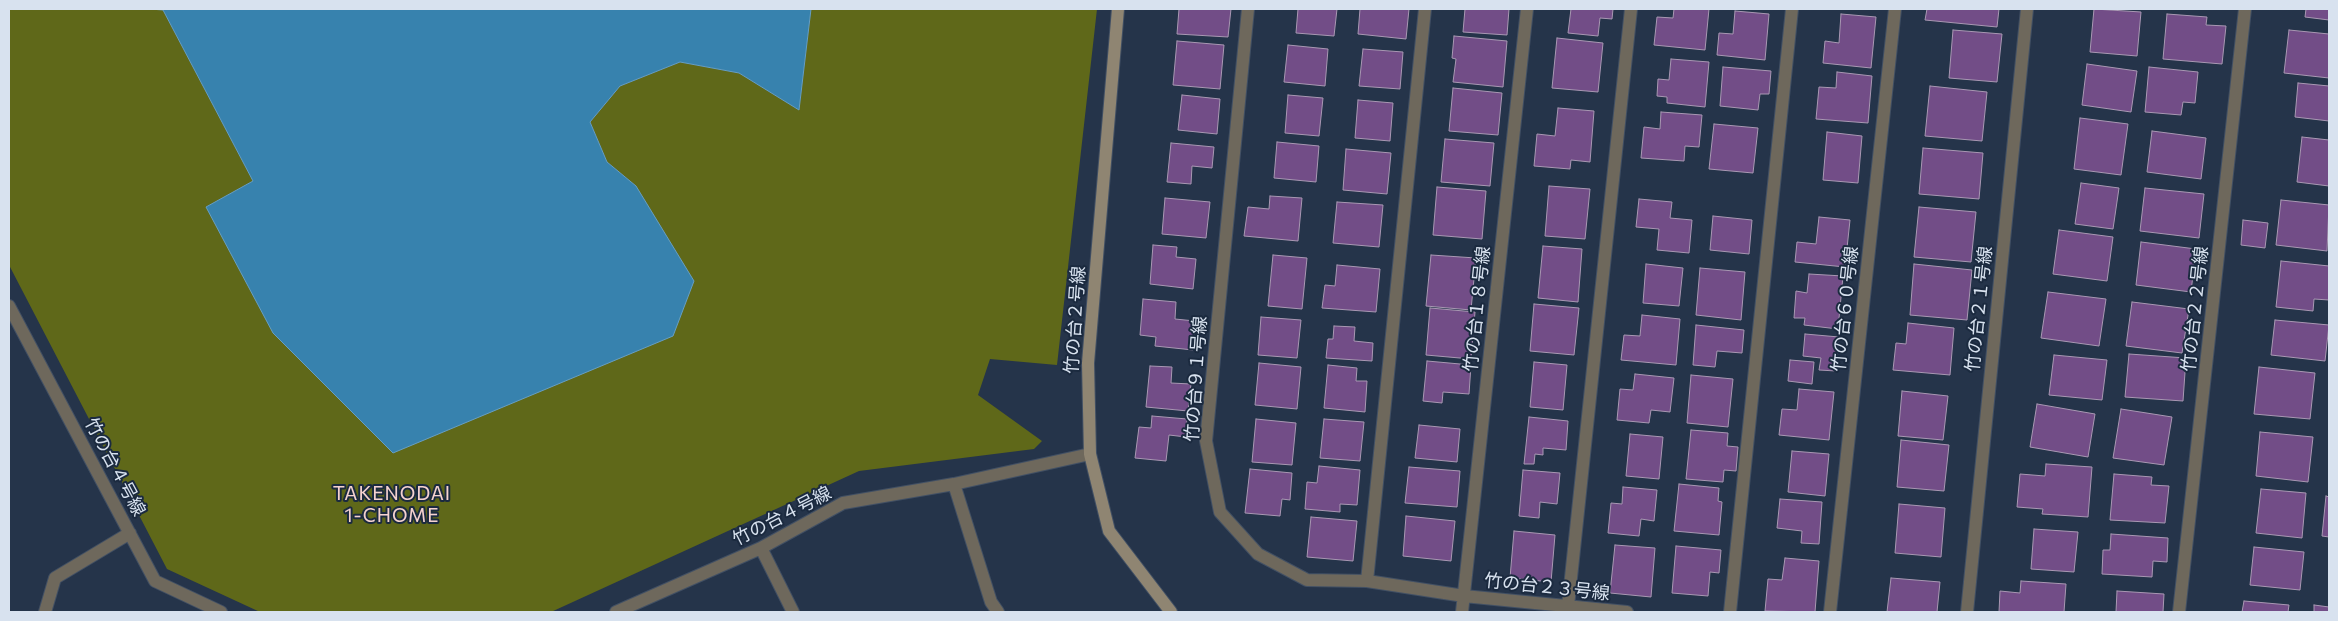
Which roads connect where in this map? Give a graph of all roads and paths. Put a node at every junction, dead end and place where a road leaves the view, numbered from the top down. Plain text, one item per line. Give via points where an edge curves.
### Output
1 (1118, 9) edge
2 (1248, 9) edge
3 (1425, 9) edge
4 (1527, 9) edge
5 (1631, 9) edge
6 (1792, 9) edge
7 (1895, 9) edge
8 (2026, 9) edge
9 (2245, 9) edge
10 (9, 306) edge
11 (1090, 454) junction
12 (954, 484) junction
13 (130, 533) junction
14 (761, 548) junction
15 (1367, 581) junction
16 (1464, 596) junction
17 (1568, 606) junction
18 (630, 609) edge
19 (45, 612) edge
20 (220, 612) edge
21 (616, 612) edge
22 (793, 612) edge
23 (998, 612) edge
24 (1171, 612) edge
25 (1462, 612) edge
26 (1627, 612) edge
27 (1730, 612) edge
28 (1830, 612) edge
29 (1967, 612) edge
30 (2178, 612) edge

1 - 11 street, 竹の台２号線 via 1088,363
2 - 15 street, 竹の台９１号線 via 1206,442 1220,512 1258,554 1307,580
3 - 15 street
4 - 16 street, 竹の台１８号線
5 - 17 street
6 - 27 street
7 - 28 street, 竹の台６０号線
8 - 29 street, 竹の台２１号線
9 - 30 street, 竹の台２２号線
10 - 13 street, 竹の台４号線
11 - 12 street, 竹の台４号線
11 - 24 street, 竹の台２号線 via 1108,531
12 - 14 street, 竹の台４号線 via 843,503
12 - 23 street via 991,602
13 - 19 street via 55,578
13 - 20 street, 竹の台４号線 via 155,581
14 - 18 street, 竹の台４号線
14 - 22 street
15 - 16 street, 竹の台９１号線
16 - 17 street, 竹の台２３号線
16 - 25 street, 竹の台１８号線
17 - 26 street, 竹の台２３号線
18 - 21 street, 竹の台４号線

